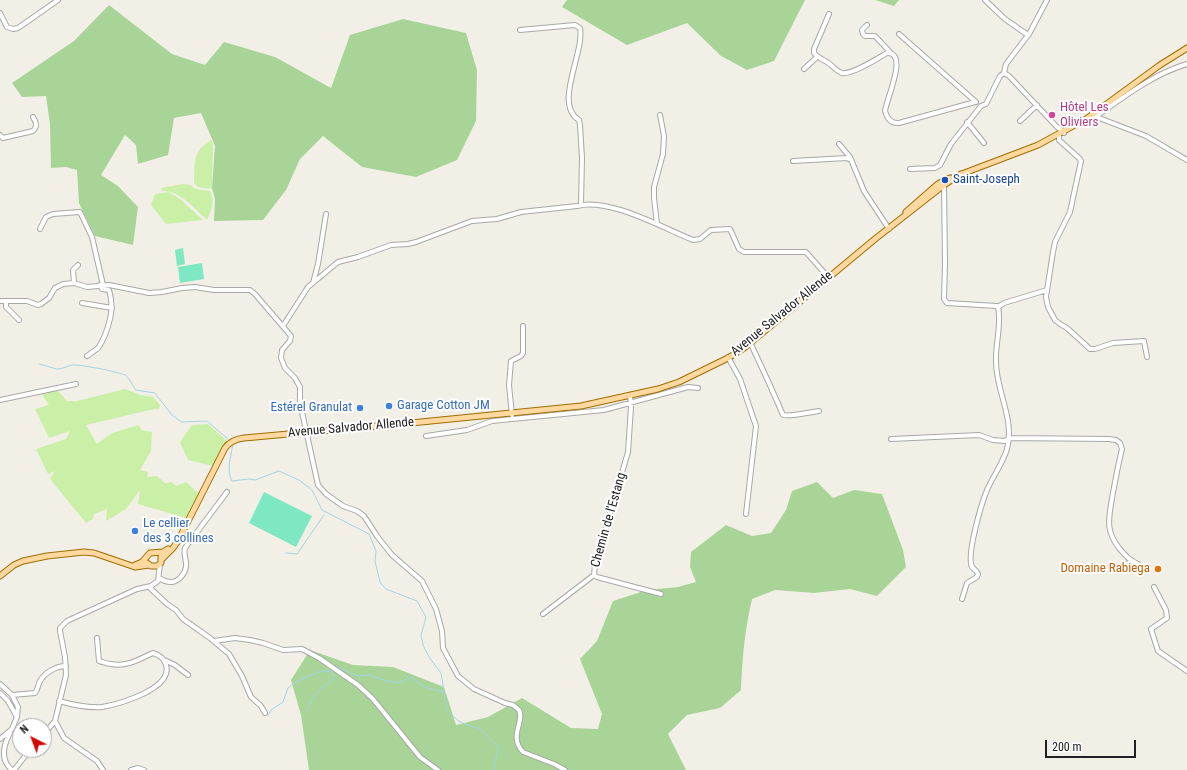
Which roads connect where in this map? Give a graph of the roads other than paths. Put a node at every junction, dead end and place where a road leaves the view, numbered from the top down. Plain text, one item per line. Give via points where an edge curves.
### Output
1 (58, 0) edge
2 (985, 0) edge
3 (1047, 0) edge
4 (0, 13) edge
5 (829, 14) dead end
6 (867, 25) dead end
7 (520, 30) dead end
8 (899, 34) dead end
9 (1028, 35) junction
10 (1187, 48) edge
11 (890, 52) junction
12 (817, 57) junction
13 (1187, 64) edge
14 (1160, 65) junction
15 (804, 69) dead end
16 (1164, 72) junction
17 (1004, 73) junction
18 (975, 102) junction
19 (1037, 105) junction
20 (980, 106) junction
21 (660, 115) dead end
22 (1094, 115) junction
23 (33, 117) dead end
24 (1020, 121) dead end
25 (967, 122) junction
26 (0, 135) edge
27 (1060, 135) junction
28 (984, 143) dead end
29 (838, 144) dead end
30 (1038, 145) junction
31 (851, 160) junction
32 (1187, 160) edge
33 (793, 161) dead end
34 (910, 169) dead end
35 (962, 174) junction
36 (952, 177) junction
37 (944, 185) junction
38 (581, 204) junction
39 (326, 214) dead end
40 (657, 224) junction
41 (888, 228) junction
42 (40, 229) dead end
43 (78, 265) dead end
44 (828, 278) junction
45 (74, 283) junction
46 (313, 283) junction
47 (101, 285) junction
48 (1047, 290) junction
49 (0, 301) edge
50 (6, 301) junction
51 (82, 303) dead end
52 (998, 307) junction
53 (112, 308) junction
54 (20, 320) dead end
55 (283, 326) junction
56 (523, 326) dead end
57 (750, 342) junction
58 (87, 356) dead end
59 (728, 357) junction
60 (1147, 357) dead end
61 (76, 384) dead end
62 (698, 388) dead end
63 (630, 396) junction
64 (0, 400) edge
65 (631, 402) junction
66 (819, 411) dead end
67 (512, 416) junction
68 (305, 429) junction
69 (426, 436) dead end
70 (891, 439) dead end
71 (1008, 439) junction
72 (227, 492) dead end
73 (746, 514) dead end
74 (181, 535) junction
75 (158, 553) junction
76 (147, 558) junction
77 (1133, 561) junction
78 (160, 562) junction
79 (1138, 564) dead end
80 (128, 565) junction
81 (151, 566) junction
82 (1102, 569) dead end
83 (594, 575) junction
84 (0, 576) edge
85 (159, 576) junction
86 (149, 587) junction
87 (1154, 587) dead end
88 (661, 594) dead end
89 (962, 599) dead end
90 (543, 614) dead end
91 (97, 638) dead end
92 (214, 641) junction
93 (164, 660) junction
94 (66, 666) junction
95 (1187, 671) edge
96 (188, 675) dead end
97 (0, 684) edge
98 (0, 693) edge
99 (12, 695) junction
100 (59, 701) junction
101 (265, 713) dead end
102 (17, 716) junction
103 (54, 721) junction
104 (52, 724) edge
105 (9, 732) junction
106 (0, 738) edge
107 (23, 758) edge
108 (13, 770) edge
109 (104, 770) edge
110 (131, 770) edge
111 (144, 770) edge
112 (438, 770) edge
113 (565, 770) edge

1 - 4 street via 18,28 8,27
2 - 9 street via 1005,19
3 - 9 street
5 - 12 street via 814,49
6 - 11 street via 862,30 863,34 875,36
7 - 38 street via 575,25 580,28 569,106 580,125
8 - 18 street
9 - 17 street via 1006,64
10 - 14 main road, Avenue Salvador Allende
11 - 12 street via 871,63 842,73
11 - 18 street via 896,57 897,69 884,111 892,122 899,123
12 - 15 street
13 - 16 street
14 - 16 street
14 - 22 main road, Avenue Salvador Allende
16 - 22 street
17 - 19 street
17 - 20 street via 986,104
18 - 20 street
19 - 24 street
19 - 27 street via 1057,126
20 - 25 street
21 - 40 street via 664,136 663,154 654,187
22 - 27 main road, Avenue Salvador Allende
22 - 32 street via 1146,136
23 - 26 street via 36,124 33,130 3,138
25 - 28 street
25 - 34 street via 940,165 935,168
27 - 30 main road, Avenue Salvador Allende
27 - 30 main road, Avenue Salvador Allende
27 - 48 street via 1059,140 1081,162 1070,212 1052,252
29 - 31 street
30 - 35 main road, Avenue Salvador Allende
31 - 33 street via 847,158
31 - 41 street via 864,191
35 - 36 main road, Avenue Salvador Allende
35 - 37 main road, Avenue Salvador Allende
36 - 37 street
36 - 41 main road, Avenue Salvador Allende via 932,189
37 - 41 main road, Avenue Salvador Allende
37 - 52 street via 944,299 947,303
38 - 40 street via 610,207
38 - 46 street via 472,221 416,242 391,245 338,262
39 - 46 street
40 - 44 street via 697,240 711,230 730,229 739,249 744,252 806,252
41 - 44 main road, Avenue Salvador Allende
42 - 47 street via 46,217 53,214 80,212 92,237
43 - 45 street via 73,270
44 - 57 main road, Avenue Salvador Allende
45 - 47 street via 87,287
45 - 50 street via 55,288 49,298 38,305 27,301
46 - 55 street
47 - 53 street via 102,289 108,290
47 - 55 street via 149,293 189,287 250,290
48 - 52 street
48 - 60 street via 1048,307 1055,320 1080,338 1088,348 1144,341
49 - 50 street
50 - 54 street via 6,307
51 - 53 street
52 - 71 street via 996,362 1008,419
53 - 58 street via 103,340 98,348
55 - 68 street via 291,338 282,350 281,358 285,368 300,387
56 - 67 street via 523,353 511,361 509,385
57 - 59 main road, Avenue Salvador Allende
57 - 66 street via 783,415 787,417
59 - 63 main road, Avenue Salvador Allende via 679,382
59 - 73 street via 740,379 756,426
61 - 64 street
62 - 65 street via 688,387
63 - 65 street, Chemin de l'Estang
63 - 67 main road, Avenue Salvador Allende
65 - 67 street via 604,410
65 - 83 street, Chemin de l'Estang via 628,452
67 - 68 main road, Avenue Salvador Allende via 318,431
67 - 69 street via 467,430
68 - 74 main road, Avenue Salvador Allende via 231,442 225,448
68 - 113 street via 316,482 320,489 343,506 364,516 392,555 426,587 436,609 442,631 443,648 458,676 474,689 519,710 521,718 517,727 517,741 520,749
70 - 71 street via 978,435 993,440
71 - 77 street via 1109,439 1120,443 1122,449 1109,512 1110,530 1116,544 1128,559
71 - 89 street via 1007,449 987,489 977,521 972,544 972,566 978,574 967,583
72 - 85 street via 185,548 186,567 181,577 170,582
74 - 75 main road via 167,550
74 - 78 main road via 176,545
75 - 76 main road via 150,553
75 - 78 main road
76 - 80 main road via 139,564
76 - 81 main road
77 - 79 street
77 - 82 street via 1116,568
78 - 81 main road
78 - 85 street
80 - 81 main road
80 - 84 main road via 94,553 69,553 23,561
81 - 85 street
83 - 88 street, Chemin de l'Estang via 597,578
83 - 90 street
85 - 86 street via 156,583
86 - 92 street via 187,622
86 - 94 street via 137,589 63,624 60,631
87 - 95 street via 1166,610 1167,618 1150,630 1158,650
91 - 93 street via 99,661 125,664 153,653 159,654
92 - 101 street via 229,654 251,697
92 - 112 street via 235,638 264,643 282,650 302,649 319,658 373,698 420,757
93 - 96 street
93 - 100 street via 166,674 148,692 137,697 90,707
94 - 99 street via 58,666 44,677 35,693
94 - 100 street
97 - 99 street
98 - 102 street
99 - 102 street via 18,707
100 - 103 street
102 - 105 street
103 - 104 street
103 - 109 street via 64,738 97,761
105 - 106 street
105 - 108 street via 3,755 6,765
107 - 108 street
110 - 111 street

